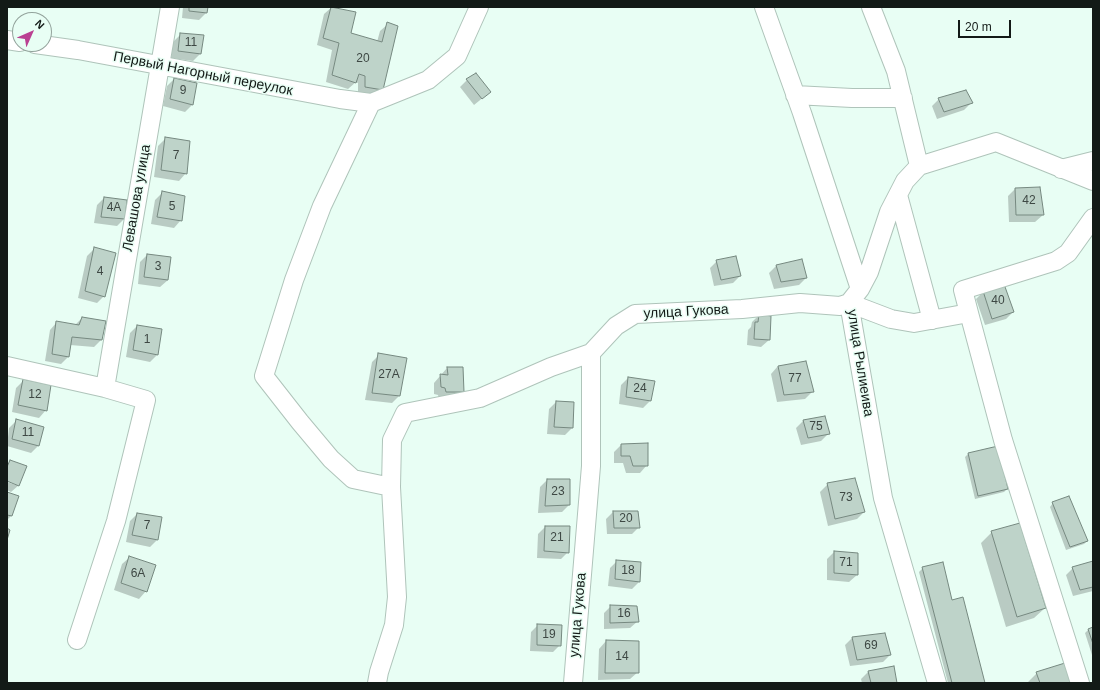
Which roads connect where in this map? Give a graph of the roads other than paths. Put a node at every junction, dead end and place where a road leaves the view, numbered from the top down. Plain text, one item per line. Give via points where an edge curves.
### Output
1 (170, 7) edge
2 (764, 7) edge
3 (871, 7) edge
4 (480, 8) edge
5 (52, 46) edge
6 (160, 65) junction
7 (795, 95) junction
8 (903, 98) junction
9 (371, 103) junction
10 (1093, 161) edge
11 (920, 166) junction
12 (1061, 169) junction
13 (1093, 181) edge
14 (898, 195) junction
15 (1093, 218) edge
16 (860, 288) junction
17 (849, 303) junction
18 (969, 313) junction
19 (932, 320) junction
20 (591, 353) junction
21 (7, 368) edge
22 (105, 388) junction
23 (391, 487) junction
24 (77, 640) dead end
25 (377, 683) edge
26 (572, 683) edge
27 (937, 683) edge
28 (1080, 683) edge

1 - 6 street, Левашова улица
2 - 7 street
3 - 8 street via 896,70
4 - 9 street via 457,56 428,80
5 - 6 street, Первый Нагорный переулок
6 - 9 street, Первый Нагорный переулок
6 - 22 street, Левашова улица
7 - 8 street
7 - 16 street
8 - 11 street
9 - 23 street via 319,213 294,280 264,376 331,459 354,479
10 - 12 street
11 - 12 street via 996,142
11 - 14 street via 905,181
12 - 13 street
14 - 16 street via 889,212 870,272
14 - 19 street
15 - 18 street via 1068,253 1056,261 963,290
16 - 17 street
17 - 19 street, улица Рылиеива via 891,319 914,323
17 - 20 street, улица Гукова via 840,306 800,303 742,309 635,314 616,326
17 - 27 street, улица Рылиеива via 883,498
18 - 19 street, улица Рылиеива
18 - 28 street via 1003,440
20 - 23 street via 551,367 480,398 405,413 392,440
20 - 26 street, улица Гукова via 591,466
21 - 22 street
22 - 24 street via 146,400 116,521
23 - 25 street via 397,597 394,625

